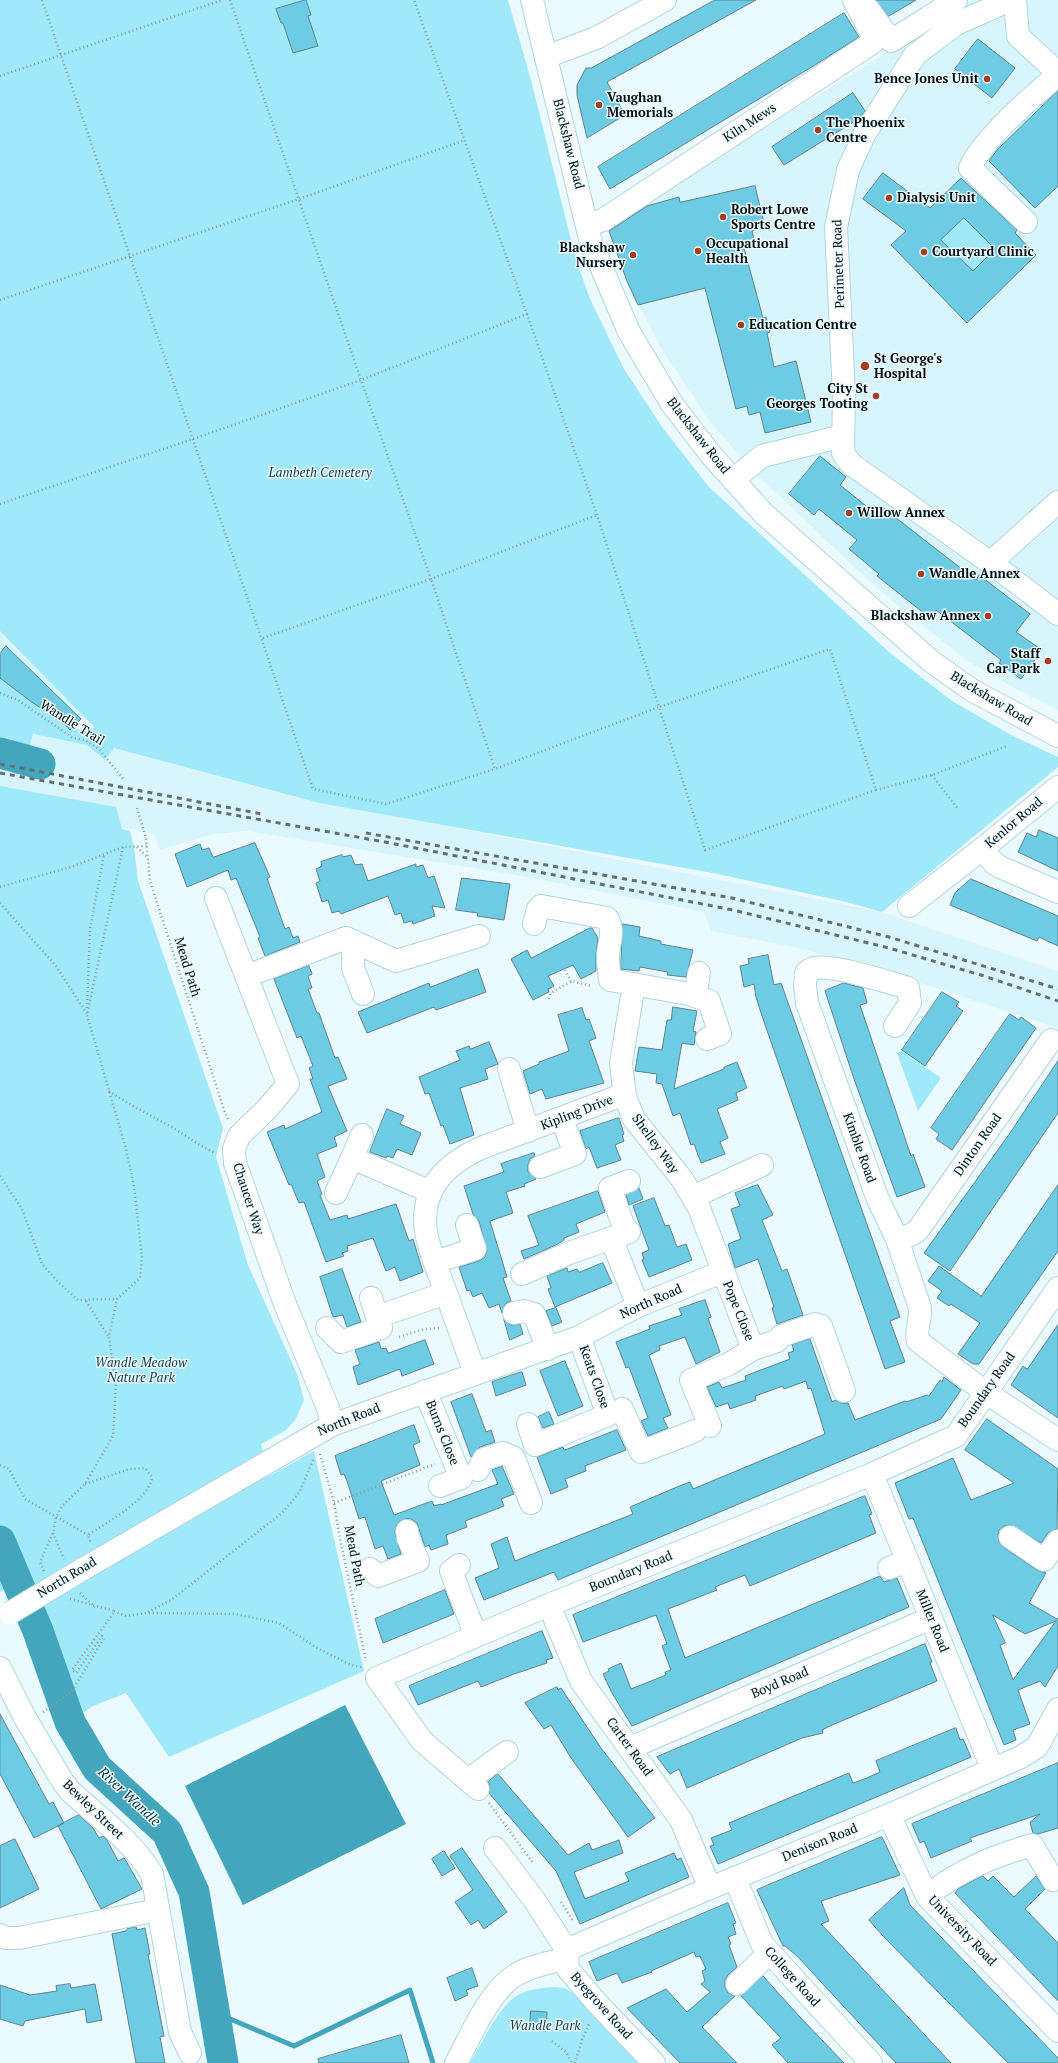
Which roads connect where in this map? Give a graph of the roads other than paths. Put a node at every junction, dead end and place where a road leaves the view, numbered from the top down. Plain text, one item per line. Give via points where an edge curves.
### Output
1 (532, 0) edge
2 (665, 0) edge
3 (854, 0) edge
4 (859, 0) edge
5 (956, 0) edge
6 (1010, 0) edge
7 (1016, 0) edge
8 (546, 58) junction
9 (1058, 74) edge
10 (1026, 222) dead end
11 (587, 225) junction
12 (843, 436) junction
13 (733, 480) junction
14 (1058, 502) edge
15 (990, 563) junction
16 (1058, 614) edge
17 (1058, 736) edge
18 (1058, 787) edge
19 (982, 849) junction
20 (1058, 892) edge
21 (216, 898) dead end
22 (909, 906) dead end
23 (534, 924) dead end
24 (479, 936) dead end
25 (353, 942) junction
26 (700, 973) dead end
27 (247, 976) junction
28 (641, 985) junction
29 (363, 994) dead end
30 (696, 996) junction
31 (895, 1026) dead end
32 (707, 1039) dead end
33 (1051, 1040) dead end
34 (509, 1069) dead end
35 (625, 1097) junction
36 (562, 1118) junction
37 (528, 1131) junction
38 (362, 1135) dead end
39 (352, 1158) junction
40 (762, 1165) dead end
41 (540, 1167) dead end
42 (629, 1181) dead end
43 (431, 1192) junction
44 (336, 1193) dead end
45 (693, 1197) junction
46 (466, 1225) dead end
47 (622, 1234) junction
48 (897, 1239) junction
49 (435, 1262) junction
50 (722, 1272) junction
51 (522, 1274) dead end
52 (1058, 1288) edge
53 (446, 1293) junction
54 (638, 1306) junction
55 (514, 1313) dead end
56 (327, 1328) dead end
57 (579, 1337) junction
58 (548, 1349) junction
59 (753, 1349) junction
60 (475, 1373) junction
61 (425, 1391) junction
62 (844, 1391) dead end
63 (985, 1392) junction
64 (620, 1410) junction
65 (528, 1424) dead end
66 (332, 1425) junction
67 (1058, 1440) edge
68 (469, 1474) junction
69 (872, 1474) junction
70 (440, 1486) dead end
71 (531, 1503) dead end
72 (407, 1531) dead end
73 (1010, 1537) dead end
74 (1058, 1541) edge
75 (459, 1565) dead end
76 (370, 1569) dead end
77 (549, 1605) junction
78 (5, 1615) edge
79 (931, 1618) junction
80 (476, 1636) junction
81 (0, 1668) edge
82 (1058, 1709) edge
83 (630, 1748) junction
84 (507, 1752) dead end
85 (992, 1768) junction
86 (890, 1815) junction
87 (495, 1848) dead end
88 (735, 1878) junction
89 (1053, 1880) dead end
90 (710, 1888) junction
91 (927, 1896) junction
92 (157, 1910) junction
93 (0, 1935) edge
94 (569, 1953) junction
95 (769, 1953) junction
96 (737, 1984) dead end
97 (1058, 2031) edge
98 (190, 2053) dead end
99 (456, 2063) edge
100 (654, 2063) edge
101 (871, 2063) edge

1 - 8 street, Blackshaw Road
2 - 8 street via 596,38
3 - 11 street, Kiln Mews via 871,32 872,43 603,220
4 - 5 street via 866,5 891,41
6 - 12 street, Perimeter Road via 956,24 915,55 864,135 848,170 836,227 844,395
7 - 9 street via 1018,36
8 - 11 street, Blackshaw Road
9 - 10 street via 982,147 970,168
11 - 13 street, Blackshaw Road via 614,300 647,366 672,404
12 - 13 street via 762,456
12 - 15 street, Perimeter Road via 843,452 851,464
13 - 17 street, Blackshaw Road via 764,514 932,662 972,691
14 - 15 street
15 - 16 street, Perimeter Road
18 - 19 street, Kenlor Road
19 - 20 street, Kenlor Road via 1000,867
19 - 22 street
21 - 27 street, Chaucer Way
23 - 28 street via 541,906 607,918 612,934 602,983
24 - 25 street via 396,961
25 - 27 street via 346,938
25 - 29 street via 353,968
26 - 30 street
27 - 66 street, Chaucer Way via 288,1084 239,1136 234,1149 235,1163 286,1304 328,1408
28 - 30 street
28 - 35 street, Shelley Way via 621,1063
30 - 32 street via 709,1001 720,1034
31 - 48 street, Kimble Road via 910,1003 908,988 824,968 813,968 806,973 807,1003 877,1197
33 - 48 street, Dinton Road via 918,1230
34 - 37 street, Kipling Drive
35 - 36 street, Kipling Drive via 617,1097
35 - 45 street, Shelley Way via 634,1118
36 - 37 street, Kipling Drive
36 - 41 street via 574,1154
37 - 43 street, Kipling Drive via 460,1158 443,1172
38 - 39 street
39 - 43 street
39 - 44 street
40 - 45 street
42 - 47 street via 610,1188
43 - 49 street, Kipling Drive via 426,1212 426,1230
45 - 50 street, Shelley Way
46 - 49 street via 477,1256
47 - 51 street
47 - 54 street
48 - 63 street, Kimble Road via 920,1308 916,1335 918,1340
49 - 53 street, Kipling Drive
50 - 54 street, North Road
50 - 59 street, Pope Close
52 - 63 street, Boundary Road
53 - 56 street via 341,1342
53 - 60 street, Kipling Drive
54 - 57 street, North Road
55 - 58 street via 524,1311 534,1314
57 - 58 street, North Road
57 - 64 street, Keats Close
58 - 60 street, North Road
59 - 62 street, Pope Close via 815,1324 821,1326
59 - 64 street via 729,1364 691,1380 703,1428 641,1452
60 - 61 street, North Road
61 - 66 street, North Road
61 - 68 street, Burns Close via 452,1458
63 - 67 street
63 - 69 street, Boundary Road via 956,1436
64 - 65 street, Keats Close via 535,1445
66 - 78 street, North Road, bridge
68 - 70 street, Burns Close
68 - 71 street via 484,1459 503,1453 514,1458
69 - 77 street, Boundary Road
69 - 79 street, Miller Road via 898,1564
72 - 76 street via 418,1561 378,1576
73 - 74 street via 1044,1560
75 - 80 street via 451,1571
77 - 80 street, Boundary Road
77 - 83 street, Carter Road via 581,1681
79 - 83 street, Boyd Road
79 - 85 street, Miller Road
80 - 84 street, Boundary Road via 377,1678 422,1741 473,1784
81 - 92 street, Bewley Street via 24,1716 70,1792 120,1836 145,1863 152,1874
82 - 85 street, Denison Road via 1037,1747 1021,1757
83 - 90 street, Carter Road via 681,1820
85 - 86 street, Denison Road
86 - 88 street, Denison Road
86 - 91 street, University Road
87 - 94 street via 535,1901
88 - 90 street, Denison Road
88 - 95 street, College Road via 762,1944
89 - 91 street via 1032,1845 972,1866 947,1879
90 - 94 street, Denison Road
91 - 97 street, University Road
92 - 93 street via 19,1938 6,1938
92 - 98 street, Bewley Street via 180,2032
94 - 99 street, Byegrove Road via 514,1976 503,1985 491,2001
94 - 100 street, Byegrove Road via 568,1969
95 - 96 street
95 - 101 street, College Road

